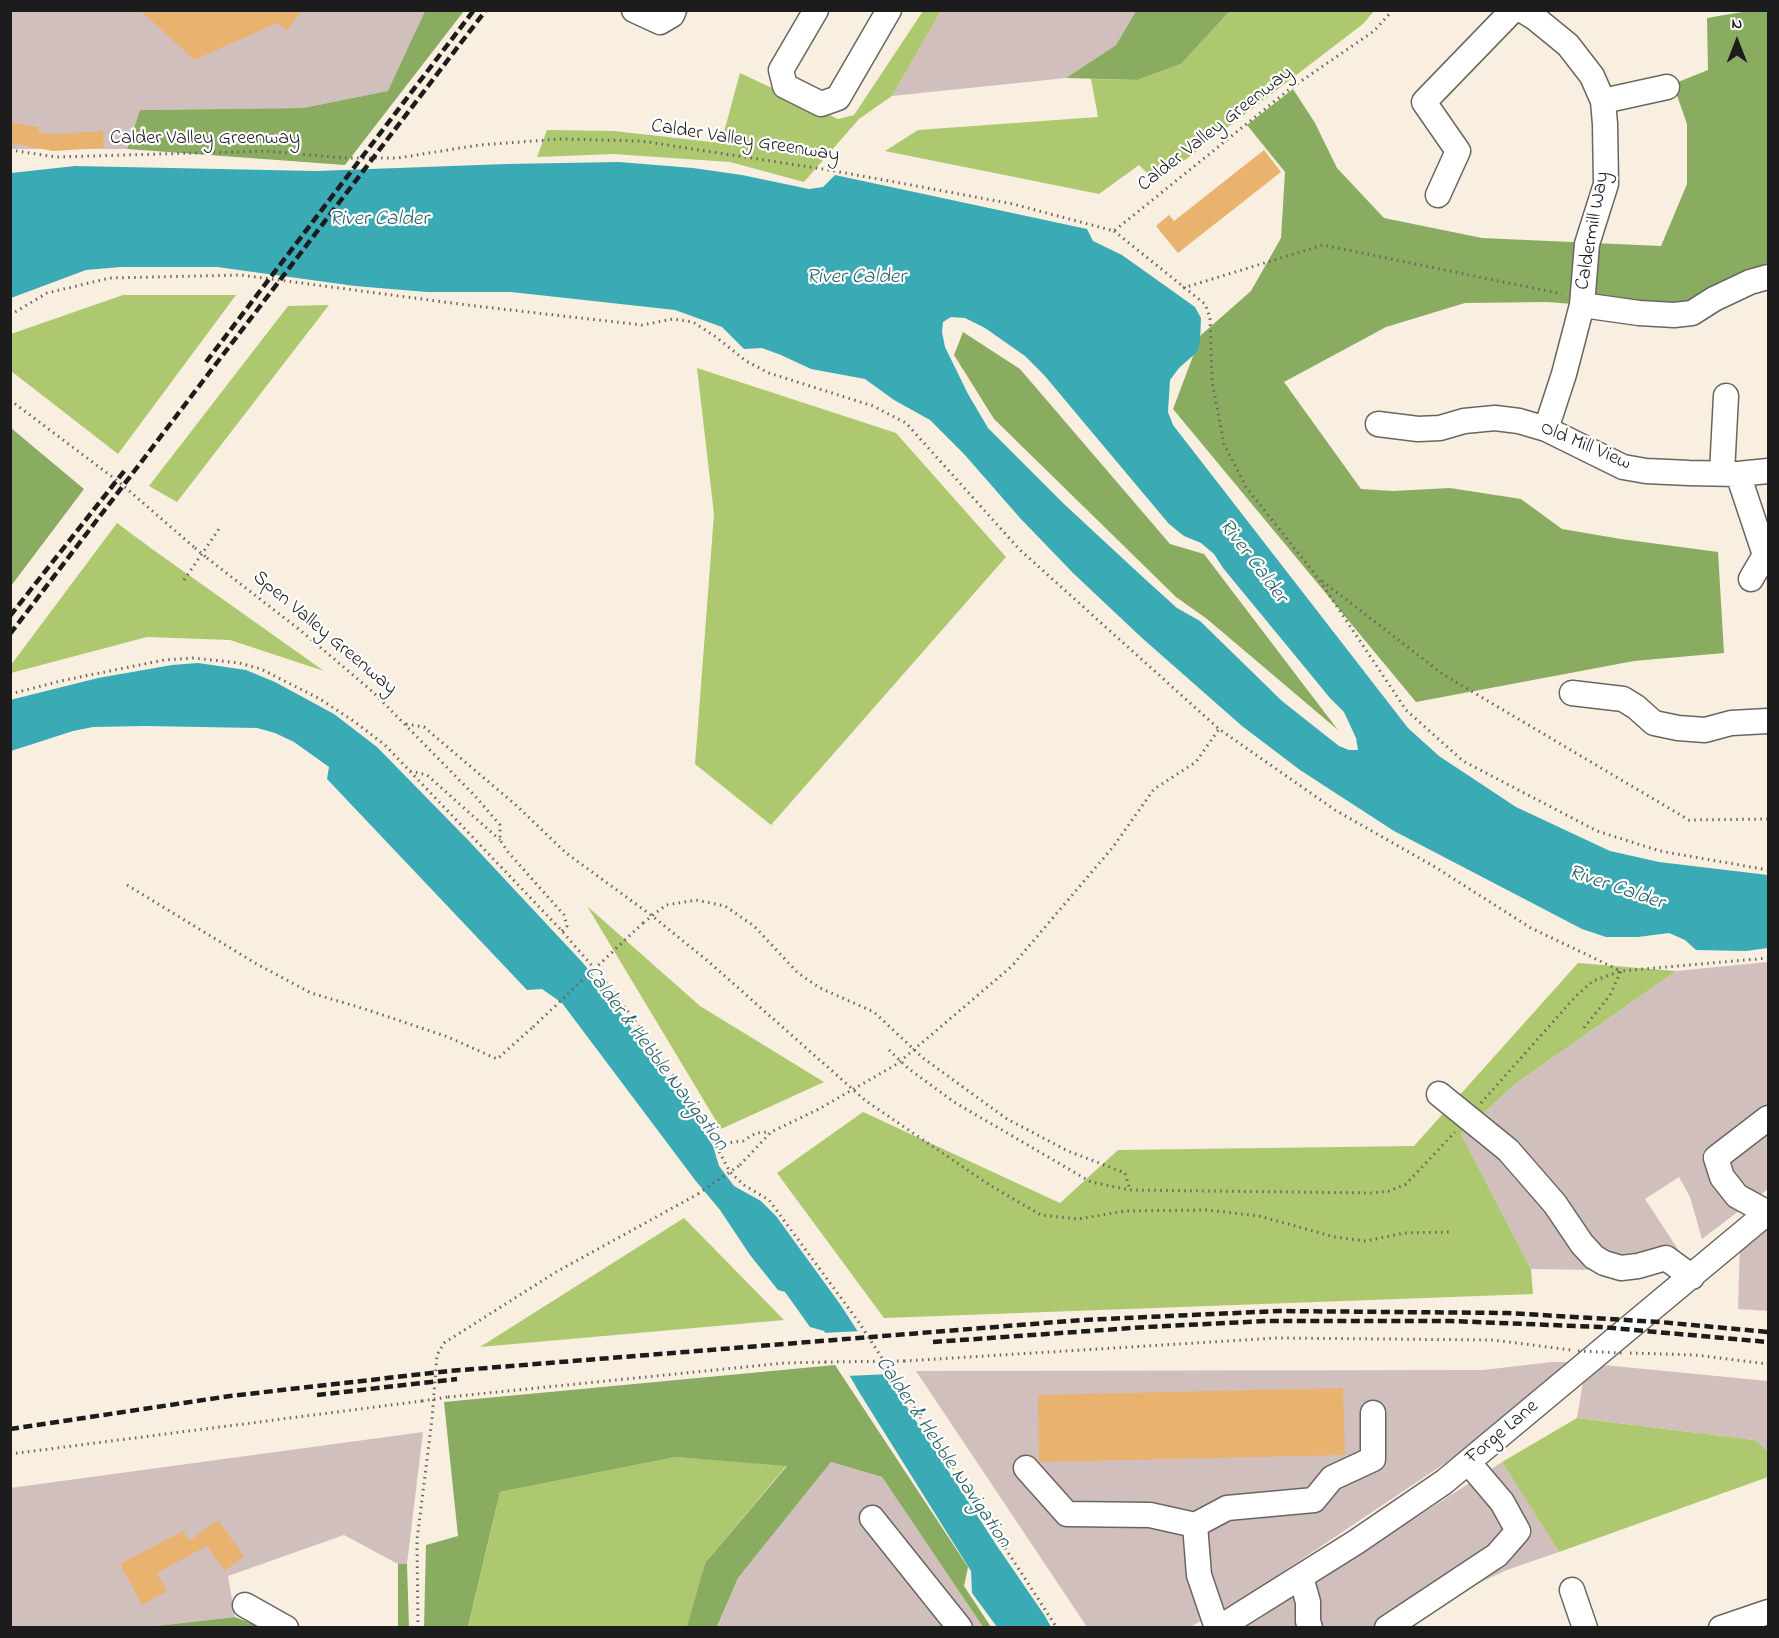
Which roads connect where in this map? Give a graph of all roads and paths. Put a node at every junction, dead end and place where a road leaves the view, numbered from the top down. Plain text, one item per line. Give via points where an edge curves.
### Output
1 (634, 10) edge
2 (674, 10) edge
3 (816, 10) edge
4 (889, 10) edge
5 (1393, 10) edge
6 (1513, 10) edge
7 (1522, 10) edge
8 (1667, 87) dead end
9 (1603, 101) junction
10 (10, 150) edge
11 (1438, 195) dead end
12 (1114, 231) junction
13 (1768, 277) edge
14 (1183, 288) junction
15 (1582, 301) junction
16 (10, 315) edge
17 (1726, 396) dead end
18 (10, 399) edge
19 (1378, 424) dead end
20 (1546, 429) junction
21 (1768, 471) edge
22 (1730, 473) junction
23 (221, 526) dead end
24 (1318, 578) junction
25 (1751, 579) dead end
26 (184, 580) dead end
27 (1572, 693) dead end
28 (10, 694) edge
29 (1768, 721) edge
30 (406, 724) junction
31 (1219, 729) junction
32 (410, 771) junction
33 (1768, 819) edge
34 (500, 840) junction
35 (1768, 870) edge
36 (127, 885) dead end
37 (651, 915) junction
38 (562, 931) junction
39 (1768, 958) edge
40 (1621, 972) junction
41 (1583, 1029) dead end
42 (889, 1050) dead end
43 (901, 1061) junction
44 (1439, 1094) dead end
45 (1469, 1117) junction
46 (1768, 1118) edge
47 (771, 1132) junction
48 (713, 1140) junction
49 (1130, 1190) junction
50 (1768, 1213) edge
51 (1450, 1232) dead end
52 (1692, 1277) junction
53 (1768, 1364) edge
54 (1373, 1413) dead end
55 (13, 1454) edge
56 (1468, 1462) junction
57 (1026, 1468) dead end
58 (872, 1518) dead end
59 (1195, 1525) junction
60 (1301, 1576) junction
61 (1572, 1590) dead end
62 (245, 1605) dead end
63 (1768, 1612) edge
64 (286, 1628) edge
65 (418, 1628) edge
66 (960, 1628) edge
67 (1057, 1628) edge
68 (1218, 1628) edge
69 (1310, 1628) edge
70 (1387, 1628) edge
71 (1585, 1628) edge
72 (1721, 1628) edge

1 - 2 street via 660,22
3 - 4 street via 781,70 785,86 821,104 838,98
5 - 12 path, Calder Valley Greenway via 1374,31 1291,88
6 - 11 street via 1424,102 1458,151
7 - 9 street, Caldermill Way via 1568,45 1592,76
8 - 9 street
9 - 15 street, Caldermill Way via 1606,184 1587,244
10 - 12 path, Calder Valley Greenway via 56,157 266,151 398,158 490,144 561,139 641,141 1013,204
12 - 14 path
13 - 15 street, Caldermill Way via 1714,299 1692,313 1639,314
14 - 15 path via 1323,245
14 - 24 path via 1204,304 1210,317 1212,381 1224,444 1246,487
15 - 20 street, Caldermill Way
16 - 31 path via 47,293 110,278 241,275 642,325 673,319 693,322 768,373 873,406 906,423 1019,549
17 - 22 street
18 - 30 path, Spen Valley Greenway, bridge via 300,630
19 - 20 street, Old Mill View via 1440,428 1495,418
20 - 22 street, Old Mill View via 1623,467
21 - 22 street, Old Mill View
22 - 25 street via 1765,555
23 - 26 path
24 - 33 path via 1444,675 1689,820
24 - 35 path via 1406,710 1463,761 1597,831 1660,851
27 - 29 street via 1623,699 1654,723 1678,728 1705,730 1731,723
28 - 32 path via 164,660 194,658 239,663 320,699 385,745
30 - 34 path, Spen Valley Greenway via 500,825
30 - 37 path via 424,726 567,853
31 - 40 path via 1335,810 1531,928
31 - 43 path via 1196,762 1154,789 1113,847 1012,966
32 - 34 path via 427,775
32 - 38 path
34 - 38 path, Spen Valley Greenway via 564,915 567,926
36 - 37 path, bridge via 311,993 448,1037 497,1059
37 - 49 path via 666,905 696,900 725,906 754,926 798,973 820,988 874,1012 923,1058 1007,1119 1068,1151 1125,1173
37 - 51 path via 866,1101 1041,1215 1077,1219 1125,1211 1207,1210 1260,1216 1335,1237 1366,1241 1404,1233
38 - 48 path via 656,1050
39 - 40 path
40 - 41 path via 1610,995
40 - 45 path via 1593,981 1576,996
42 - 43 path
43 - 47 path
43 - 49 path via 954,1102 1091,1182
44 - 45 street
45 - 49 path via 1406,1184 1389,1191
45 - 52 street via 1508,1150 1594,1257 1621,1268 1665,1258
46 - 50 street via 1716,1158 1722,1177 1737,1196
47 - 48 path via 756,1133 743,1141
47 - 65 path, bridge via 740,1165 698,1194 556,1272 444,1342 437,1355 417,1540
48 - 67 path via 730,1172 769,1200 858,1321
50 - 52 street, Forge Lane
52 - 56 street, Forge Lane
53 - 55 path, bridge via 1695,1355 1578,1351 1493,1340 1276,1338 904,1361 784,1363 448,1397
54 - 59 street via 1373,1459 1332,1478 1314,1500 1227,1508
56 - 60 street, Forge Lane via 1434,1489
56 - 70 street via 1502,1502 1518,1532 1497,1555
57 - 59 street via 1067,1514 1150,1515
58 - 66 street
59 - 68 street via 1199,1575
60 - 68 street, Forge Lane
60 - 69 street
61 - 71 street
62 - 64 street
63 - 72 street

